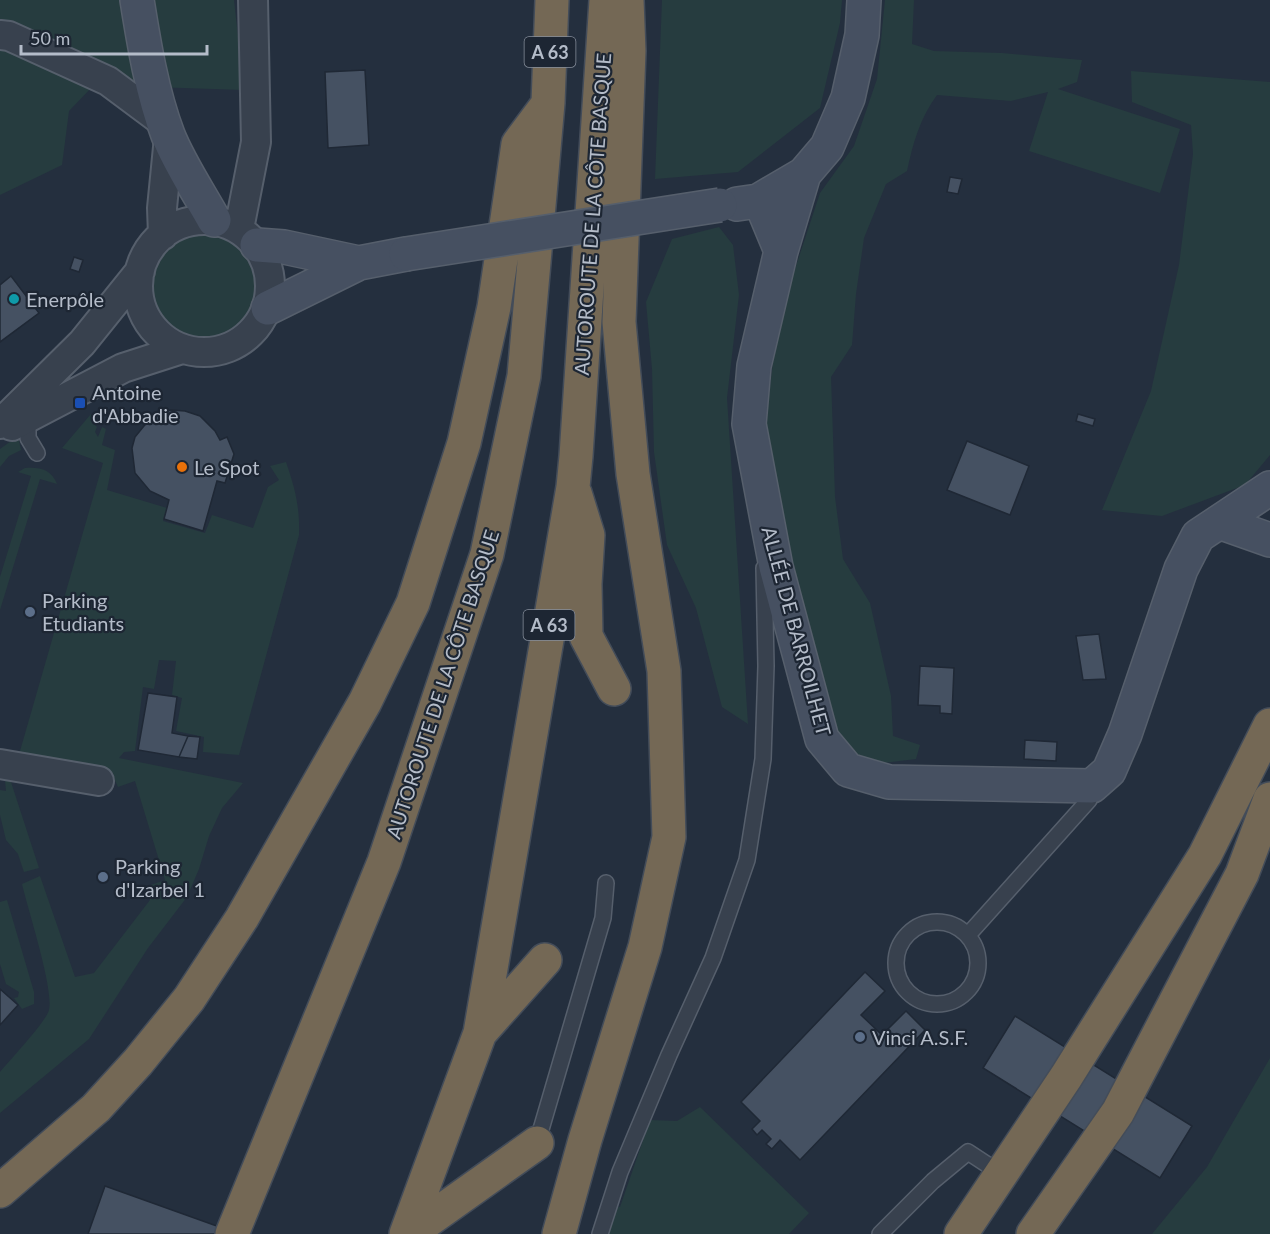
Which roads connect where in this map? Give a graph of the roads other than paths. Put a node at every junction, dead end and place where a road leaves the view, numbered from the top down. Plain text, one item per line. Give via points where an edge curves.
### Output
1 (137, 0) edge
2 (253, 0) edge
3 (552, 0) edge
4 (606, 0) edge
5 (627, 0) edge
6 (864, 0) edge
7 (0, 35) edge
8 (548, 104) junction
9 (166, 130) junction
10 (804, 174) junction
11 (758, 201) junction
12 (237, 231) junction
13 (163, 235) junction
14 (781, 251) junction
15 (359, 263) junction
16 (140, 271) junction
17 (268, 308) junction
18 (182, 349) junction
19 (28, 417) junction
20 (0, 424) edge
21 (0, 432) edge
22 (37, 453) dead end
23 (759, 480) junction
24 (573, 487) junction
25 (1270, 488) edge
26 (1219, 522) junction
27 (1270, 540) edge
28 (614, 689) dead end
29 (1270, 725) edge
30 (0, 764) edge
31 (99, 780) dead end
32 (1092, 786) junction
33 (1270, 799) edge
34 (1270, 838) edge
35 (1242, 874) junction
36 (606, 883) dead end
37 (968, 935) junction
38 (545, 960) dead end
39 (480, 1034) junction
40 (537, 1143) joint
41 (1000, 1173) junction
42 (0, 1191) edge
43 (232, 1234) edge
44 (408, 1234) edge
45 (559, 1234) edge
46 (600, 1234) edge
47 (880, 1234) edge
48 (961, 1234) edge
49 (1033, 1234) edge

1 - 9 street
2 - 12 street via 256,142
3 - 8 highway, AUTOROUTE DE LA CÔTE BASQUE / A 63
4 - 24 highway, AUTOROUTE DE LA CÔTE BASQUE / A 63
5 - 45 highway via 629,51 619,321 633,474 664,671 669,837 645,947
6 - 10 street via 862,35 848,98 827,147
7 - 9 street via 108,81
8 - 42 highway via 518,144 494,307 464,443 413,603 365,702 242,918 189,999 96,1108
8 - 43 highway, AUTOROUTE DE LA CÔTE BASQUE / A 63 via 524,376 487,554 384,862
9 - 12 street
9 - 13 street
10 - 11 street
10 - 14 street, ALLÉE DE BARROILHET
11 - 14 street
11 - 15 street, bridge
12 - 13 street via 186,222
12 - 15 street via 284,247
12 - 17 street via 270,275
13 - 16 street via 151,247
14 - 23 street, ALLÉE DE BARROILHET via 754,366 749,424
15 - 17 street
16 - 18 street via 139,295 146,318 161,337
16 - 20 street via 82,343
17 - 18 street via 261,323 236,345 219,352
18 - 19 street via 123,368
19 - 21 street
19 - 22 lane via 28,438
23 - 32 street, ALLÉE DE BARROILHET via 776,567 822,739 848,770 889,782
23 - 46 lane via 766,666 763,759 747,860 713,958 620,1172
24 - 28 highway via 588,535 586,636
24 - 39 highway, AUTOROUTE DE LA CÔTE BASQUE / A 63
25 - 26 street
26 - 27 street
26 - 32 street via 1198,536 1181,569 1125,734 1109,771
29 - 41 highway via 1205,855 1066,1077
30 - 31 street via 41,779
32 - 37 lane via 1089,800
33 - 35 highway
34 - 35 highway
35 - 49 highway via 1118,1112
36 - 40 lane via 603,918
37 - 37 lane via 979,958 972,986 950,1003 931,1004 913,996 900,980 896,960 906,936 933,922 955,926
38 - 39 highway
39 - 44 highway, AUTOROUTE DE LA CÔTE BASQUE / A 63
40 - 44 highway
41 - 47 lane via 968,1152
41 - 48 highway

